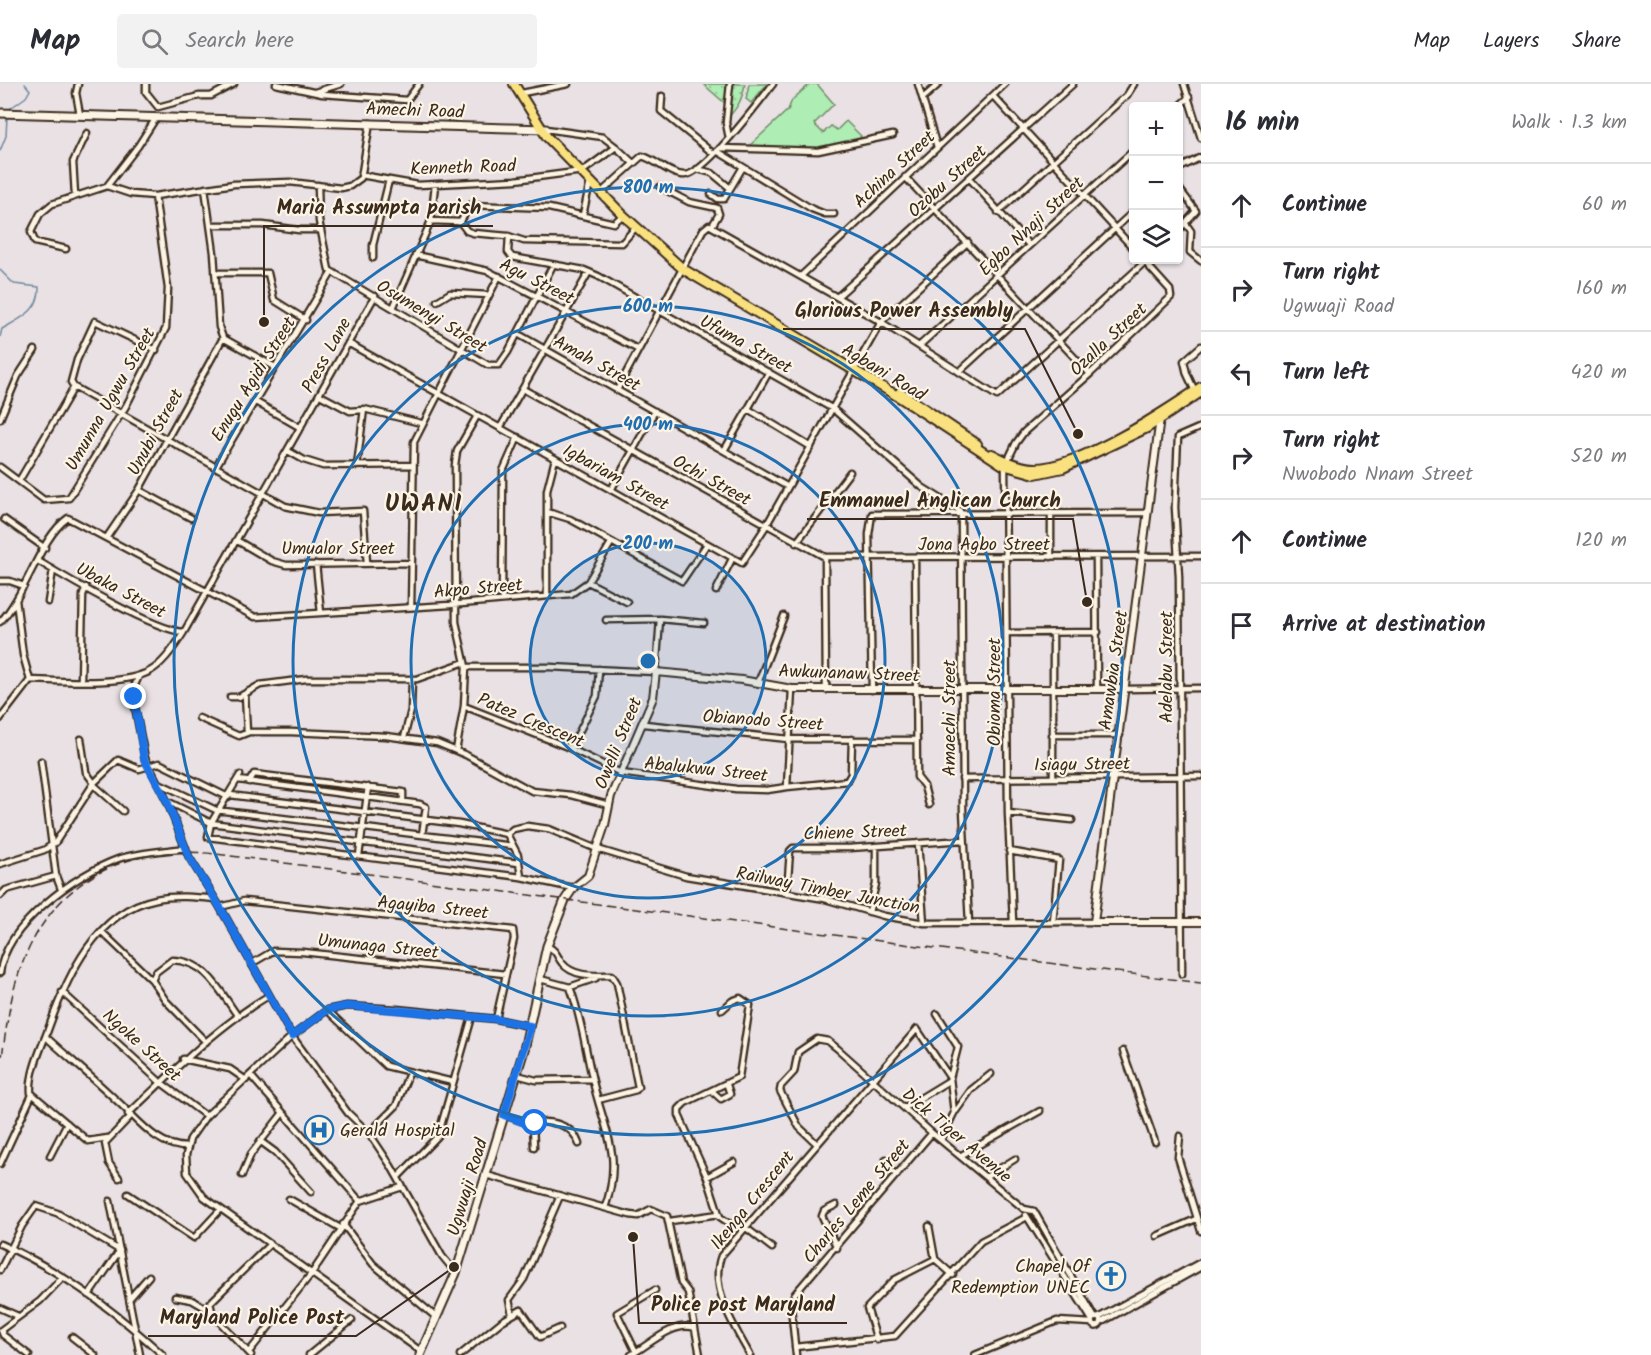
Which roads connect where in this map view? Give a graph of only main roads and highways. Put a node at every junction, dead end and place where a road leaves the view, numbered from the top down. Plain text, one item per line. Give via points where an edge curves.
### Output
1 (516, 84) edge
2 (0, 113) edge
3 (544, 129) junction
4 (582, 171) junction
5 (684, 268) junction
6 (1200, 389) edge
7 (573, 888) road end
8 (421, 1353) edge

1 - 3 main road, Agbani Road
1 - 3 main road, Agbani Road
2 - 3 main road, Amechi Road
3 - 4 main road, Agbani Road
4 - 5 main road, Agbani Road
4 - 5 main road, Agbani Road via 623,215
5 - 6 main road, Agbani Road via 1006,464 1035,474 1063,468 1106,450
7 - 8 main road, Ugwuaji Road via 547,946 517,1075 456,1273

